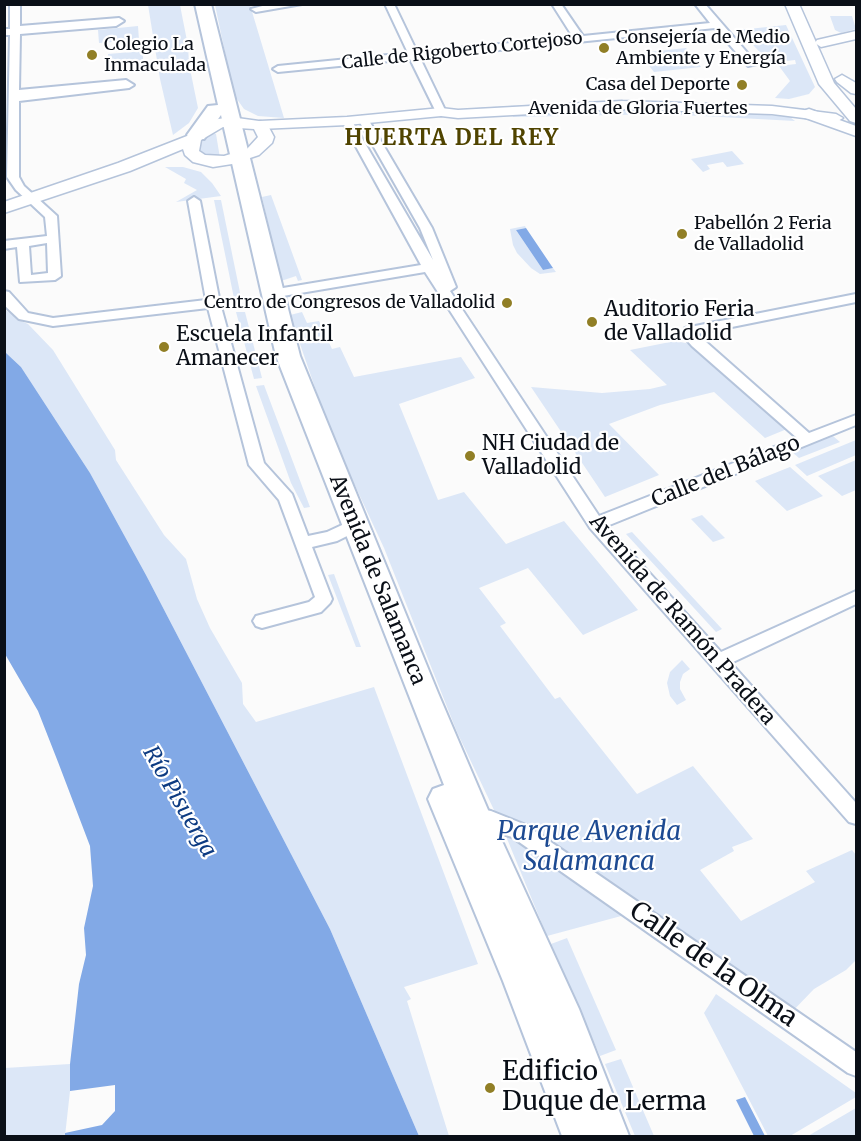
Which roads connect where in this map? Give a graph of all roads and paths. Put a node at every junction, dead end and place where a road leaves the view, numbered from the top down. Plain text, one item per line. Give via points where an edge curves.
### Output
1 (15, 4) edge
2 (192, 4) edge
3 (203, 4) edge
4 (298, 4) edge
5 (389, 4) edge
6 (556, 4) edge
7 (699, 4) edge
8 (793, 4) edge
9 (805, 4) edge
10 (256, 9) dead end
11 (718, 25) junction
12 (9, 32) edge
13 (856, 35) edge
14 (580, 39) junction
15 (856, 40) edge
16 (841, 43) junction
17 (819, 44) junction
18 (413, 56) junction
19 (752, 64) dead end
20 (278, 69) dead end
21 (835, 82) junction
22 (856, 90) edge
23 (12, 96) edge
24 (842, 104) edge
25 (441, 112) junction
26 (809, 114) junction
27 (221, 118) junction
28 (836, 118) junction
29 (363, 119) junction
30 (856, 120) edge
31 (347, 121) junction
32 (320, 122) junction
33 (260, 125) junction
34 (856, 131) edge
35 (195, 137) junction
36 (237, 158) junction
37 (124, 167) junction
38 (401, 183) junction
39 (384, 186) junction
40 (31, 198) junction
41 (194, 201) dead end
42 (4, 208) edge
43 (409, 230) junction
44 (428, 234) junction
45 (53, 239) junction
46 (23, 243) junction
47 (4, 245) edge
48 (434, 265) junction
49 (271, 294) junction
50 (4, 295) edge
51 (856, 298) edge
52 (213, 303) junction
53 (463, 321) junction
54 (856, 420) edge
55 (807, 439) junction
56 (596, 524) junction
57 (347, 529) junction
58 (303, 543) junction
59 (856, 597) edge
60 (262, 621) dead end
61 (717, 662) junction
62 (856, 816) edge
63 (474, 817) junction
64 (856, 1065) edge
65 (582, 1137) edge
66 (609, 1137) edge

1 - 12 street
2 - 27 highway, Avenida de Salamanca
3 - 27 highway, Avenida de Salamanca
4 - 10 street
5 - 18 street
6 - 14 street
7 - 11 street
8 - 17 main road
9 - 17 main road
11 - 14 street, Calle de Rigoberto Cortejoso
11 - 19 street
12 - 12 street via 72,27 119,21 39,27
12 - 23 street
13 - 16 street
14 - 18 street, Calle de Rigoberto Cortejoso
15 - 16 street
16 - 17 street
16 - 17 street
17 - 21 main road
18 - 20 street, Calle de Rigoberto Cortejoso
18 - 25 street
21 - 22 main road
21 - 24 main road
21 - 24 main road
23 - 23 street via 129,85 126,83
23 - 40 street via 13,177
24 - 25 street, Avenida de Gloria Fuertes via 616,99 455,107
24 - 28 street via 827,113
24 - 30 main road
25 - 26 street, Avenida de Gloria Fuertes via 633,105
25 - 29 street, Avenida de Gloria Fuertes
26 - 28 street, Avenida de Gloria Fuertes
26 - 34 main road
27 - 33 main road
27 - 35 highway
27 - 36 highway, Avenida de Salamanca
28 - 30 street, Avenida de Gloria Fuertes
29 - 31 street, Avenida de Gloria Fuertes
29 - 38 street, Avenida de Ramón Pradera
31 - 32 street, Avenida de Gloria Fuertes
31 - 39 street, Avenida de Ramón Pradera
32 - 33 street, Avenida de Gloria Fuertes
32 - 36 street, Avenida de Gloria Fuertes via 291,130
33 - 36 main road via 266,137
35 - 36 main road via 191,152
35 - 37 main road, Avenida de Gloria Fuertes
36 - 37 main road, Avenida de Gloria Fuertes via 150,161
36 - 49 highway, Avenida de Salamanca
36 - 57 highway, Avenida de Salamanca via 272,356
37 - 40 main road, Avenida de Gloria Fuertes
38 - 39 street
38 - 44 street, Avenida de Ramón Pradera
39 - 43 street, Avenida de Ramón Pradera
40 - 42 main road, Avenida de Gloria Fuertes
40 - 45 street via 51,216
41 - 52 street
43 - 44 street via 423,239
43 - 48 street, Avenida de Ramón Pradera
44 - 48 street, Avenida de Ramón Pradera
45 - 46 street
45 - 46 street via 54,276 24,279
46 - 47 street
48 - 49 street
48 - 53 street, Avenida de Ramón Pradera
48 - 53 street, Avenida de Ramón Pradera via 451,290
49 - 57 highway, Avenida de Salamanca
50 - 52 street via 24,316 53,322
51 - 55 street via 690,331 697,343
52 - 58 street via 258,465 285,498
53 - 56 street, Avenida de Ramón Pradera
54 - 55 street, Calle del Bálago
55 - 56 street, Calle del Bálago
56 - 61 street, Avenida de Ramón Pradera
57 - 58 street
57 - 63 highway, Avenida de Salamanca
57 - 65 highway, Avenida de Salamanca via 453,819 522,981
58 - 60 street via 324,599 315,607
59 - 61 street
61 - 62 street, Avenida de Ramón Pradera
63 - 64 street, Calle de la Olma via 519,831
63 - 66 highway, Avenida de Salamanca via 565,1022

